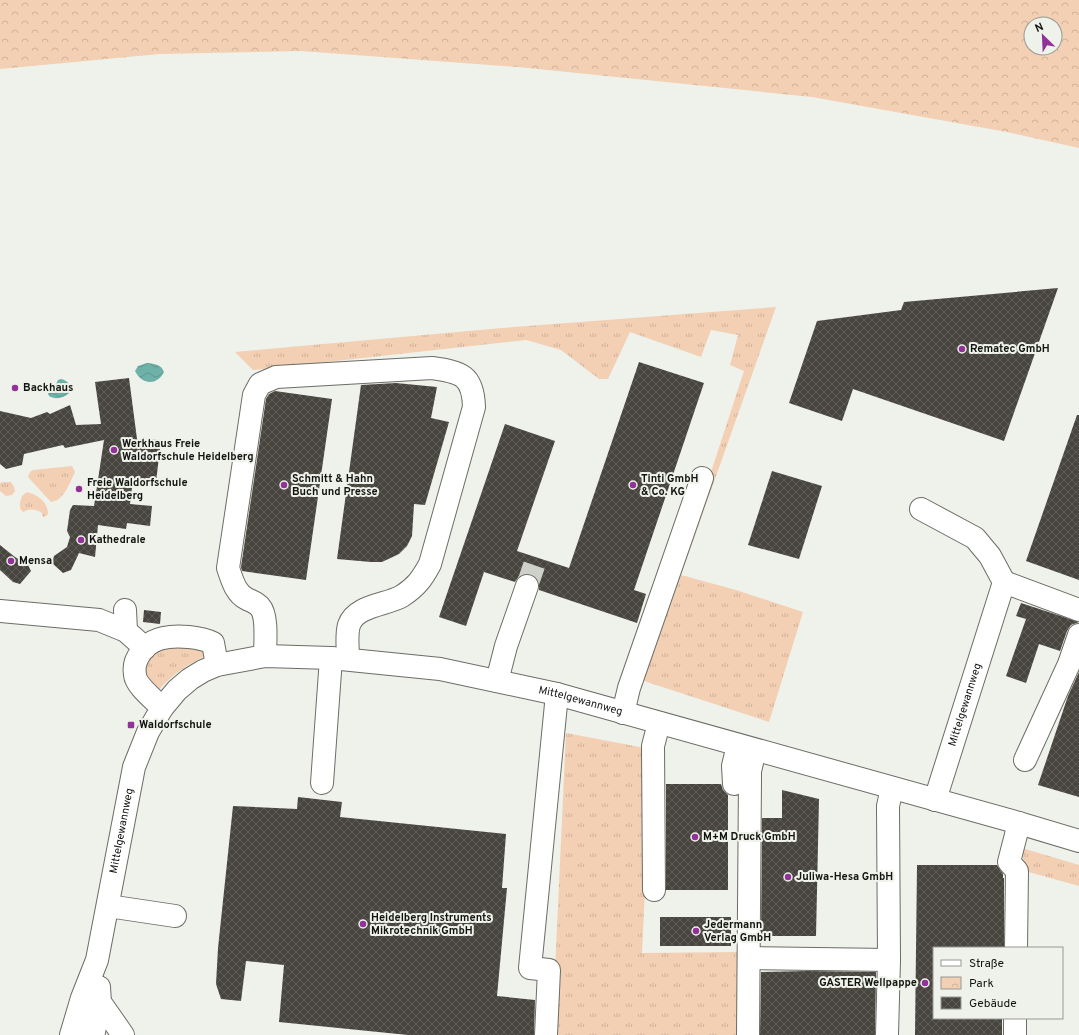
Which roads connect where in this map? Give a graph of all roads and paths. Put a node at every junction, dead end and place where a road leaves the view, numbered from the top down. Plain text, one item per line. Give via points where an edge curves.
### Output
1 (702, 478) dead end
2 (921, 509) dead end
3 (1004, 582) junction
4 (527, 586) tunnel mouth
5 (125, 610) dead end
6 (1079, 610) edge
7 (0, 611) edge
8 (126, 632) junction
9 (1079, 635) edge
10 (145, 648) junction
11 (265, 656) junction
12 (339, 658) junction
13 (217, 665) junction
14 (497, 681) junction
15 (557, 694) junction
16 (162, 708) junction
17 (623, 712) junction
18 (658, 723) junction
19 (747, 748) junction
20 (1025, 760) dead end
21 (322, 783) dead end
22 (734, 784) dead end
23 (898, 790) junction
24 (935, 800) junction
25 (1019, 822) junction
26 (1079, 841) edge
27 (654, 890) dead end
28 (108, 906) junction
29 (175, 916) dead end
30 (1016, 947) edge
31 (749, 958) junction
32 (97, 960) junction
33 (889, 960) junction
34 (100, 1002) junction
35 (1015, 1019) edge
36 (71, 1035) edge
37 (93, 1035) edge
38 (123, 1035) edge
39 (546, 1035) edge
40 (748, 1035) edge
41 (887, 1035) edge
42 (900, 1035) edge
43 (1015, 1035) edge

1 - 17 street
2 - 3 street via 974,538 990,556
3 - 6 street
3 - 24 street, Mittelgewannweg
4 - 14 street
5 - 8 street
7 - 8 street via 99,620
8 - 10 street
9 - 20 street via 1069,664
10 - 13 street via 151,642 165,637 206,639 213,643
10 - 16 street via 135,664 135,675 138,684
11 - 12 street, Mittelgewannweg
11 - 12 street via 263,611 260,606 244,598 235,587 228,568 254,395 260,384 276,377 432,368 450,371 471,384 474,407 430,564 423,579 401,596 360,611 350,623
11 - 13 street, Mittelgewannweg
12 - 14 street, Mittelgewannweg via 440,669
12 - 21 street
13 - 16 street, Mittelgewannweg via 190,679
14 - 15 street, Mittelgewannweg
15 - 17 street, Mittelgewannweg
15 - 39 street via 530,968 549,970
16 - 28 street, Mittelgewannweg via 148,732 134,767
17 - 18 street, Mittelgewannweg
18 - 19 street, Mittelgewannweg
18 - 27 street via 653,746
19 - 22 street via 733,766
19 - 23 street, Mittelgewannweg
19 - 31 street via 750,771
23 - 24 street, Mittelgewannweg
23 - 33 street via 888,806
23 - 42 street
24 - 25 street, Mittelgewannweg
25 - 26 street, Mittelgewannweg
25 - 30 street via 1009,862 1017,870
28 - 29 street
28 - 32 street, Mittelgewannweg
31 - 33 street
31 - 40 street
32 - 34 street, Mittelgewannweg
32 - 36 street, Mittelgewannweg
33 - 41 street
34 - 37 street, Mittelgewannweg
34 - 38 street
35 - 43 street

